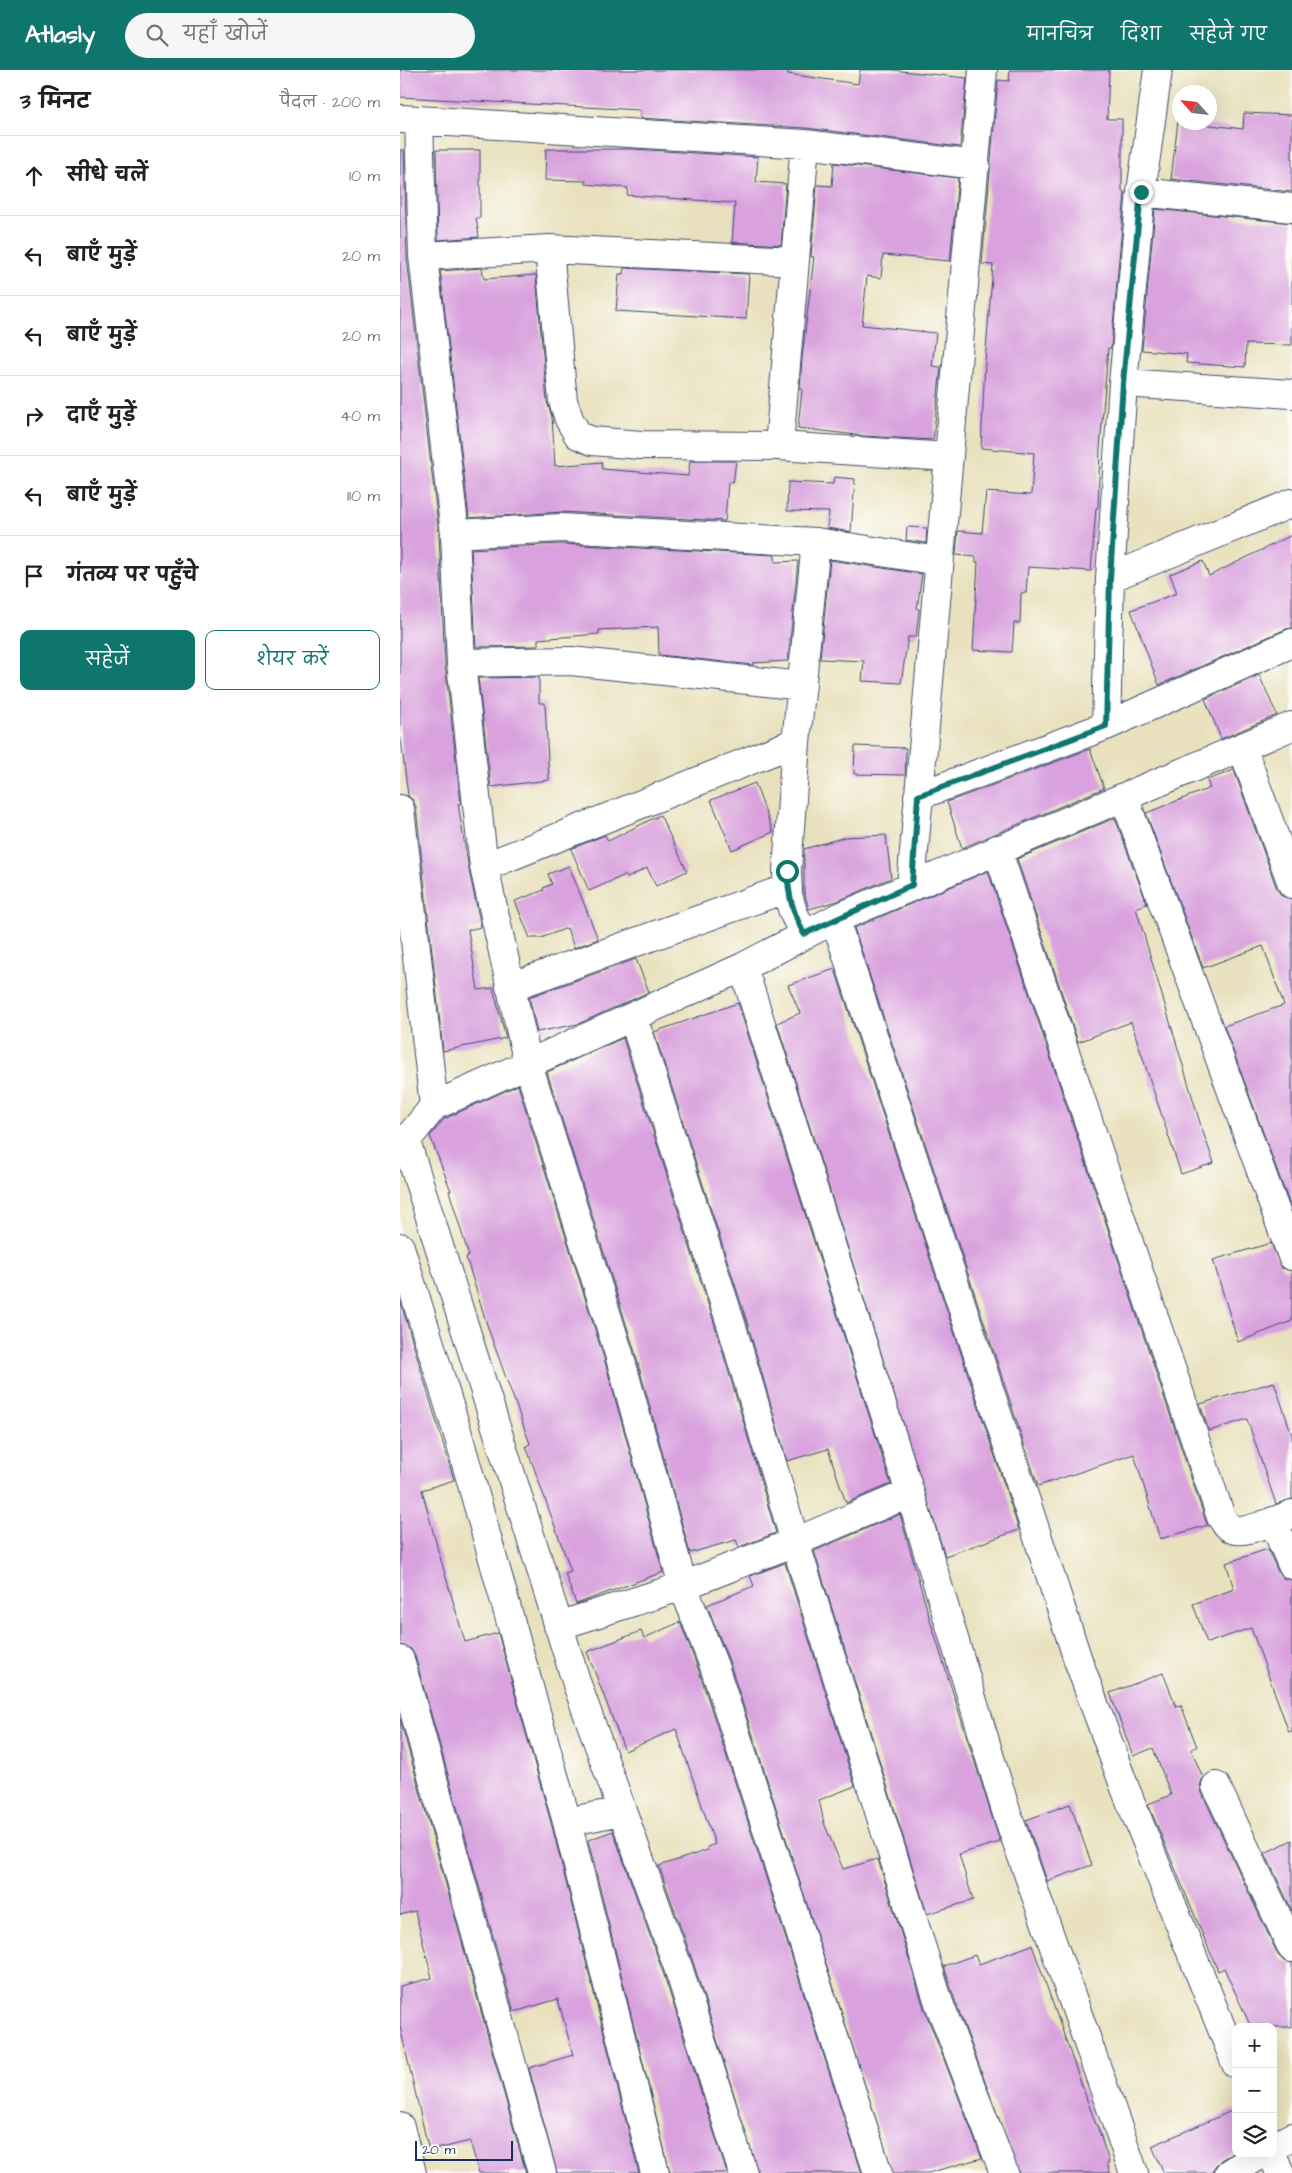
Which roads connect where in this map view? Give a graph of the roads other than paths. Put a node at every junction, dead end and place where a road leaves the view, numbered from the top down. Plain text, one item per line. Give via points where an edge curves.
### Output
1 (983, 70) edge
2 (1158, 70) edge
3 (409, 119) edge
4 (805, 144) junction
5 (976, 165) junction
6 (1141, 192) junction
7 (1292, 208) edge
8 (548, 249) junction
9 (423, 256) junction
10 (795, 261) junction
11 (1123, 383) junction
12 (1292, 394) edge
13 (778, 446) junction
14 (949, 457) junction
15 (1292, 503) edge
16 (455, 534) junction
17 (816, 542) junction
18 (939, 561) junction
19 (1110, 578) junction
20 (1292, 643) edge
21 (461, 663) junction
22 (802, 686) junction
23 (1106, 726) junction
24 (1292, 726) edge
25 (796, 742) junction
26 (1242, 747) junction
27 (918, 796) junction
28 (1124, 797) junction
29 (400, 809) edge
30 (997, 849) junction
31 (484, 867) junction
32 (1292, 884) edge
33 (912, 885) junction
34 (788, 888) junction
35 (835, 919) junction
36 (804, 934) junction
37 (743, 968) junction
38 (510, 987) junction
39 (633, 1017) junction
40 (528, 1064) junction
41 (434, 1106) junction
42 (403, 1144) edge
43 (400, 1247) edge
44 (1292, 1256) edge
45 (910, 1493) junction
46 (1282, 1518) edge
47 (795, 1542) junction
48 (1292, 1565) edge
49 (683, 1586) junction
50 (558, 1626) junction
51 (400, 1660) edge
52 (1216, 1786) dead end
53 (621, 1811) junction
54 (567, 1822) junction
55 (1292, 1948) edge
56 (1232, 2054) edge
57 (400, 2127) edge
58 (1292, 2137) edge
59 (1277, 2145) edge
60 (1254, 2158) edge
61 (1274, 2158) edge
62 (412, 2173) edge
63 (542, 2173) edge
64 (655, 2173) edge
65 (743, 2173) edge
66 (878, 2173) edge
67 (1004, 2173) edge
68 (1134, 2173) edge
69 (1229, 2173) edge
70 (1280, 2173) edge

1 - 5 street
2 - 6 street
3 - 4 street
3 - 9 street
4 - 5 street
4 - 10 street
5 - 14 street
6 - 7 street
6 - 11 street
8 - 9 street
8 - 10 street
8 - 13 street via 563,401 578,435 592,442 642,445
9 - 16 street
10 - 13 street
11 - 12 street
11 - 19 street
13 - 14 street
14 - 18 street
15 - 19 street
16 - 17 street via 561,528
16 - 21 street
17 - 18 street
17 - 22 street
18 - 27 street
19 - 23 street
20 - 23 street
21 - 22 street via 571,661
21 - 31 street
22 - 25 street
23 - 27 street
24 - 26 street
25 - 31 street
25 - 34 street
26 - 28 street
26 - 32 street
27 - 33 street
28 - 30 street
28 - 44 street
29 - 41 street
30 - 33 street
30 - 46 street via 1221,1517 1234,1530
31 - 38 street
33 - 35 street
34 - 36 street via 793,912
34 - 38 street
35 - 36 street
35 - 56 street via 1078,1660 1125,1788
36 - 37 street
37 - 39 street
37 - 45 street
38 - 40 street
39 - 40 street
39 - 47 street via 732,1327
40 - 41 street
40 - 49 street via 619,1354
41 - 42 street
42 - 50 street
43 - 54 street
45 - 47 street
45 - 68 street via 1007,1814
46 - 48 street
47 - 49 street
47 - 67 street via 939,2003
49 - 50 street
49 - 66 street via 714,1666
50 - 53 street
51 - 63 street
52 - 55 street
53 - 54 street
53 - 65 street via 679,1970
54 - 64 street
57 - 62 street
58 - 59 street
60 - 69 street
61 - 70 street

